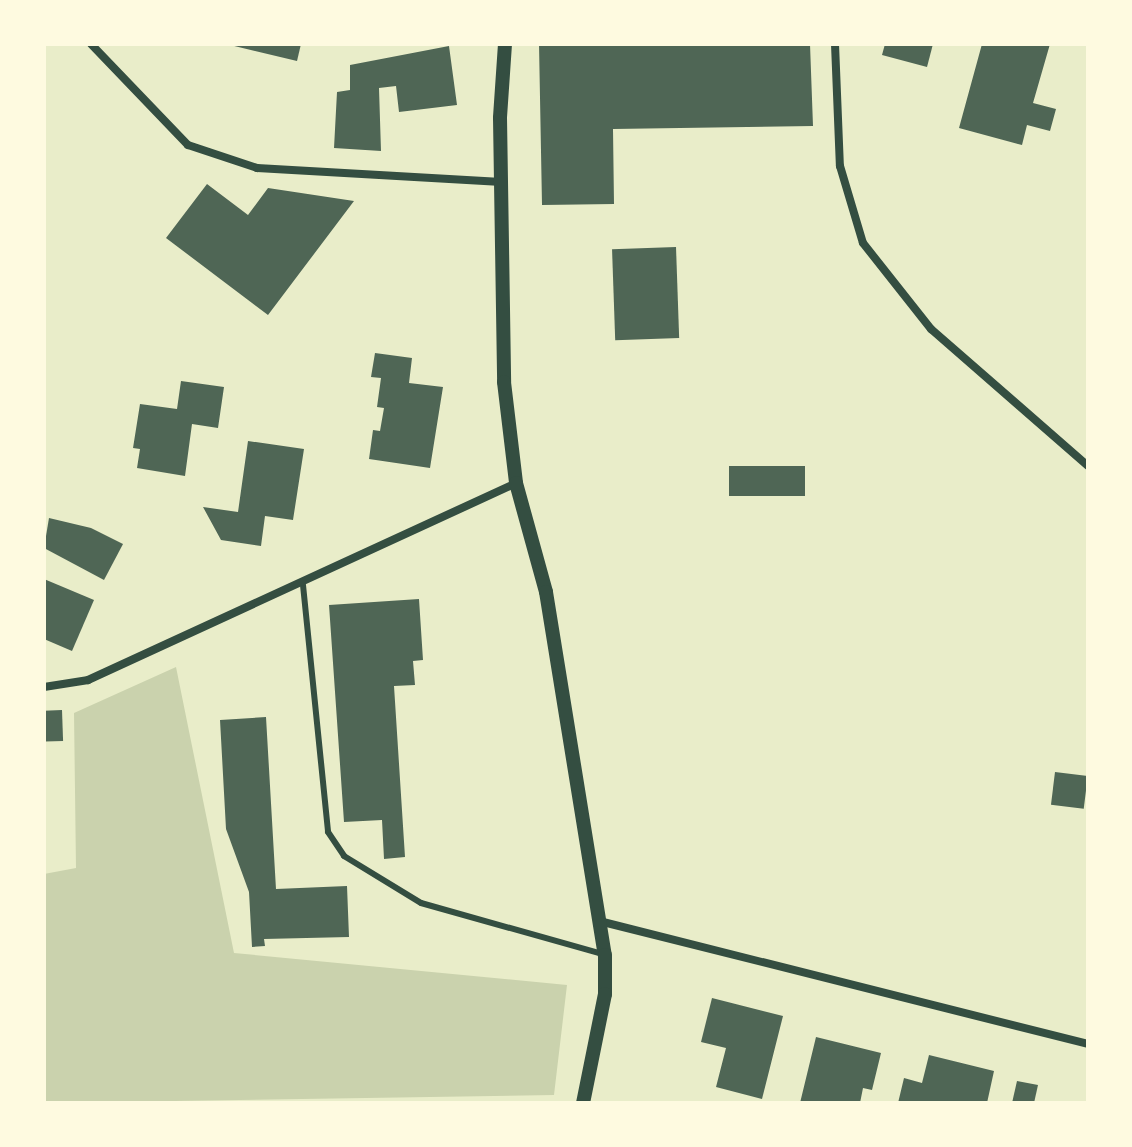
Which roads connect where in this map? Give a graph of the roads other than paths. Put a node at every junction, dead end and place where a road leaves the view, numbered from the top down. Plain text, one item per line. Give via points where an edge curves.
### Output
1 (91, 44) edge
2 (505, 44) edge
3 (835, 44) edge
4 (502, 182) junction
5 (1088, 466) edge
6 (516, 483) junction
7 (303, 585) junction
8 (44, 687) edge
9 (603, 922) junction
10 (605, 955) junction
11 (1088, 1044) edge
12 (583, 1103) edge

1 - 4 street via 188,145 257,168
2 - 4 street
3 - 5 street via 840,166 863,243 931,329
4 - 6 street via 504,382
6 - 7 street
6 - 9 street via 546,592
7 - 8 street via 88,680
7 - 10 lane via 328,832 344,856 421,903
9 - 10 street
9 - 11 street
10 - 12 street via 605,994

